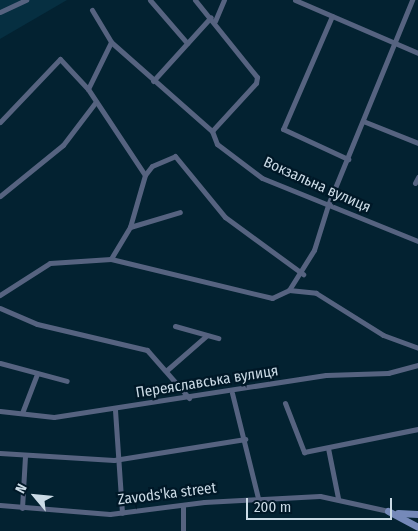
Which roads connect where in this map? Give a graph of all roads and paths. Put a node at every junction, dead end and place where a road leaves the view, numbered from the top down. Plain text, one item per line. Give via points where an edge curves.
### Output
1 (26, 0) edge
2 (150, 0) edge
3 (195, 0) edge
4 (224, 0) edge
5 (295, 0) edge
6 (412, 0) edge
7 (92, 10) dead end
8 (0, 12) edge
9 (332, 16) junction
10 (213, 19) junction
11 (111, 42) junction
12 (394, 42) junction
13 (187, 43) junction
14 (418, 53) edge
15 (153, 81) junction
16 (88, 90) junction
17 (95, 103) junction
18 (363, 120) junction
19 (0, 122) edge
20 (212, 131) junction
21 (418, 143) edge
22 (348, 159) junction
23 (145, 175) junction
24 (0, 196) edge
25 (328, 205) junction
26 (180, 212) dead end
27 (130, 227) junction
28 (418, 241) edge
29 (111, 258) junction
30 (303, 274) junction
31 (289, 290) junction
32 (0, 295) edge
33 (0, 308) edge
34 (176, 326) dead end
35 (206, 336) junction
36 (218, 338) dead end
37 (418, 348) edge
38 (0, 363) edge
39 (418, 365) edge
40 (167, 370) junction
41 (37, 374) junction
42 (67, 381) dead end
43 (232, 392) junction
44 (189, 398) junction
45 (285, 403) dead end
46 (115, 410) junction
47 (0, 411) edge
48 (22, 414) junction
49 (418, 429) edge
50 (245, 439) junction
51 (328, 448) junction
52 (0, 453) edge
53 (25, 456) junction
54 (120, 459) junction
55 (258, 498) junction
56 (338, 498) junction
57 (0, 505) edge
58 (183, 505) junction
59 (22, 508) junction
60 (388, 510) junction
61 (122, 514) junction
62 (418, 514) edge
63 (418, 527) edge
64 (183, 531) edge

1 - 8 street
2 - 13 street
3 - 10 street
4 - 10 street
5 - 9 street
6 - 12 street
7 - 11 street, Вокзальна вулиця
9 - 12 street
9 - 22 street via 283,129
10 - 13 street
10 - 20 street via 256,77 256,83
11 - 15 street, Вокзальна вулиця
11 - 16 street
12 - 14 street
12 - 18 street
13 - 15 street
15 - 20 street, Вокзальна вулиця
16 - 17 street
16 - 19 street via 60,59
17 - 23 street via 117,127
17 - 24 street via 63,145
18 - 21 street
18 - 22 street
20 - 25 street, Вокзальна вулиця via 217,144 262,178
22 - 25 street
23 - 27 street
23 - 30 street via 152,166 175,156 224,218
25 - 28 street, Вокзальна вулиця
25 - 30 street
26 - 27 street
27 - 29 street
29 - 31 street via 272,298
29 - 32 street via 50,264
30 - 31 street
31 - 37 street via 326,298 383,335
33 - 40 street via 37,324 141,348
34 - 35 street
35 - 36 street
35 - 40 street
38 - 41 street
39 - 43 street, Переяславська вулиця via 388,373 326,375
40 - 44 street
41 - 42 street
41 - 48 street
43 - 44 street, Переяславська вулиця
43 - 50 street
44 - 46 street, Переяславська вулиця
45 - 51 street via 304,452
46 - 48 street, Переяславська вулиця via 54,417
46 - 54 street
47 - 48 street, Переяславська вулиця
49 - 51 street
50 - 54 street
50 - 55 street
51 - 56 street
52 - 53 street
53 - 54 street
53 - 59 street
54 - 61 street
55 - 56 street, Zavods'ka street
55 - 58 street, Zavods'ka street
56 - 60 street, Zavods'ka street
57 - 59 street, Zavods'ka street
58 - 61 street, Zavods'ka street
58 - 64 street
59 - 61 street, Zavods'ka street
60 - 62 street, Zavods'ka street
60 - 63 street, Zavods'ka street

